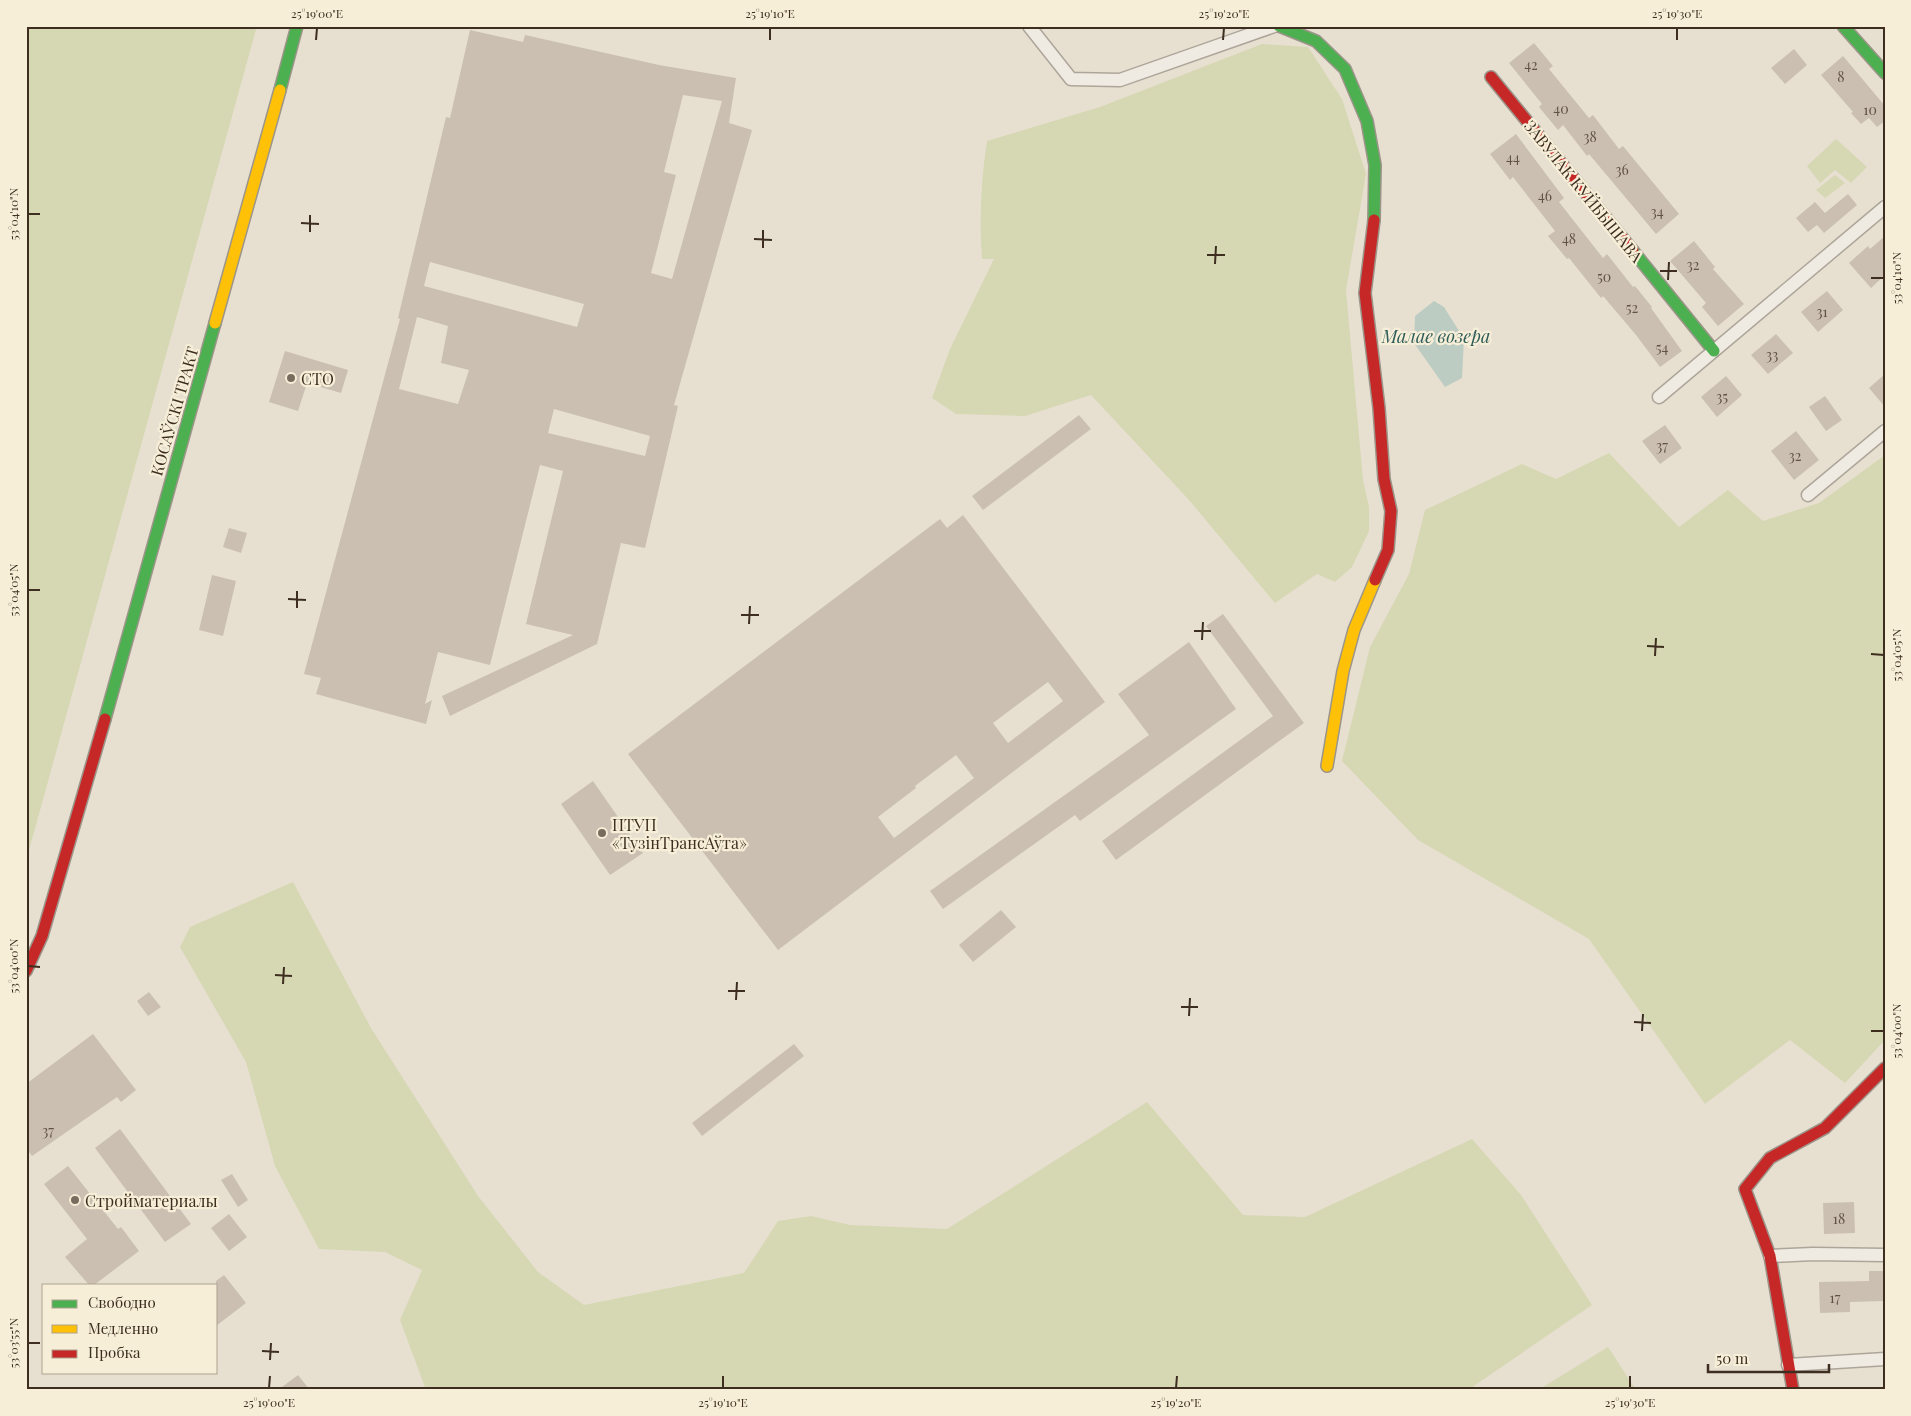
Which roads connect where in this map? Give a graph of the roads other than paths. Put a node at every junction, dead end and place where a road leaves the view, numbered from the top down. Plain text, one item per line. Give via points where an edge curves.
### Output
1 (297, 26) edge
2 (1029, 26) edge
3 (1274, 26) edge
4 (1279, 26) edge
5 (1843, 26) edge
6 (1885, 73) edge
7 (1491, 78) dead end
8 (1885, 207) edge
9 (1714, 351) junction
10 (1659, 398) dead end
11 (1885, 431) edge
12 (1808, 495) dead end
13 (1327, 766) dead end
14 (26, 971) edge
15 (1885, 1068) edge
16 (1885, 1255) edge
17 (1770, 1256) junction
18 (1885, 1359) edge
19 (1788, 1365) junction
20 (1793, 1390) edge

1 - 14 street, КОСАЎСКІ ТРАКТ via 81,804 42,936
2 - 3 street via 1071,79 1120,80
4 - 13 street via 1316,41 1345,69 1367,121 1375,165 1374,216 1365,293 1384,479 1391,511 1388,550 1354,630 1343,671
5 - 6 street
7 - 9 street, ЗАВУЛАК КУЙБЫШАВА
8 - 9 street
9 - 10 street
11 - 12 street
15 - 17 street via 1825,1128 1770,1158 1744,1189
16 - 17 street
17 - 19 street
18 - 19 street
19 - 20 street

